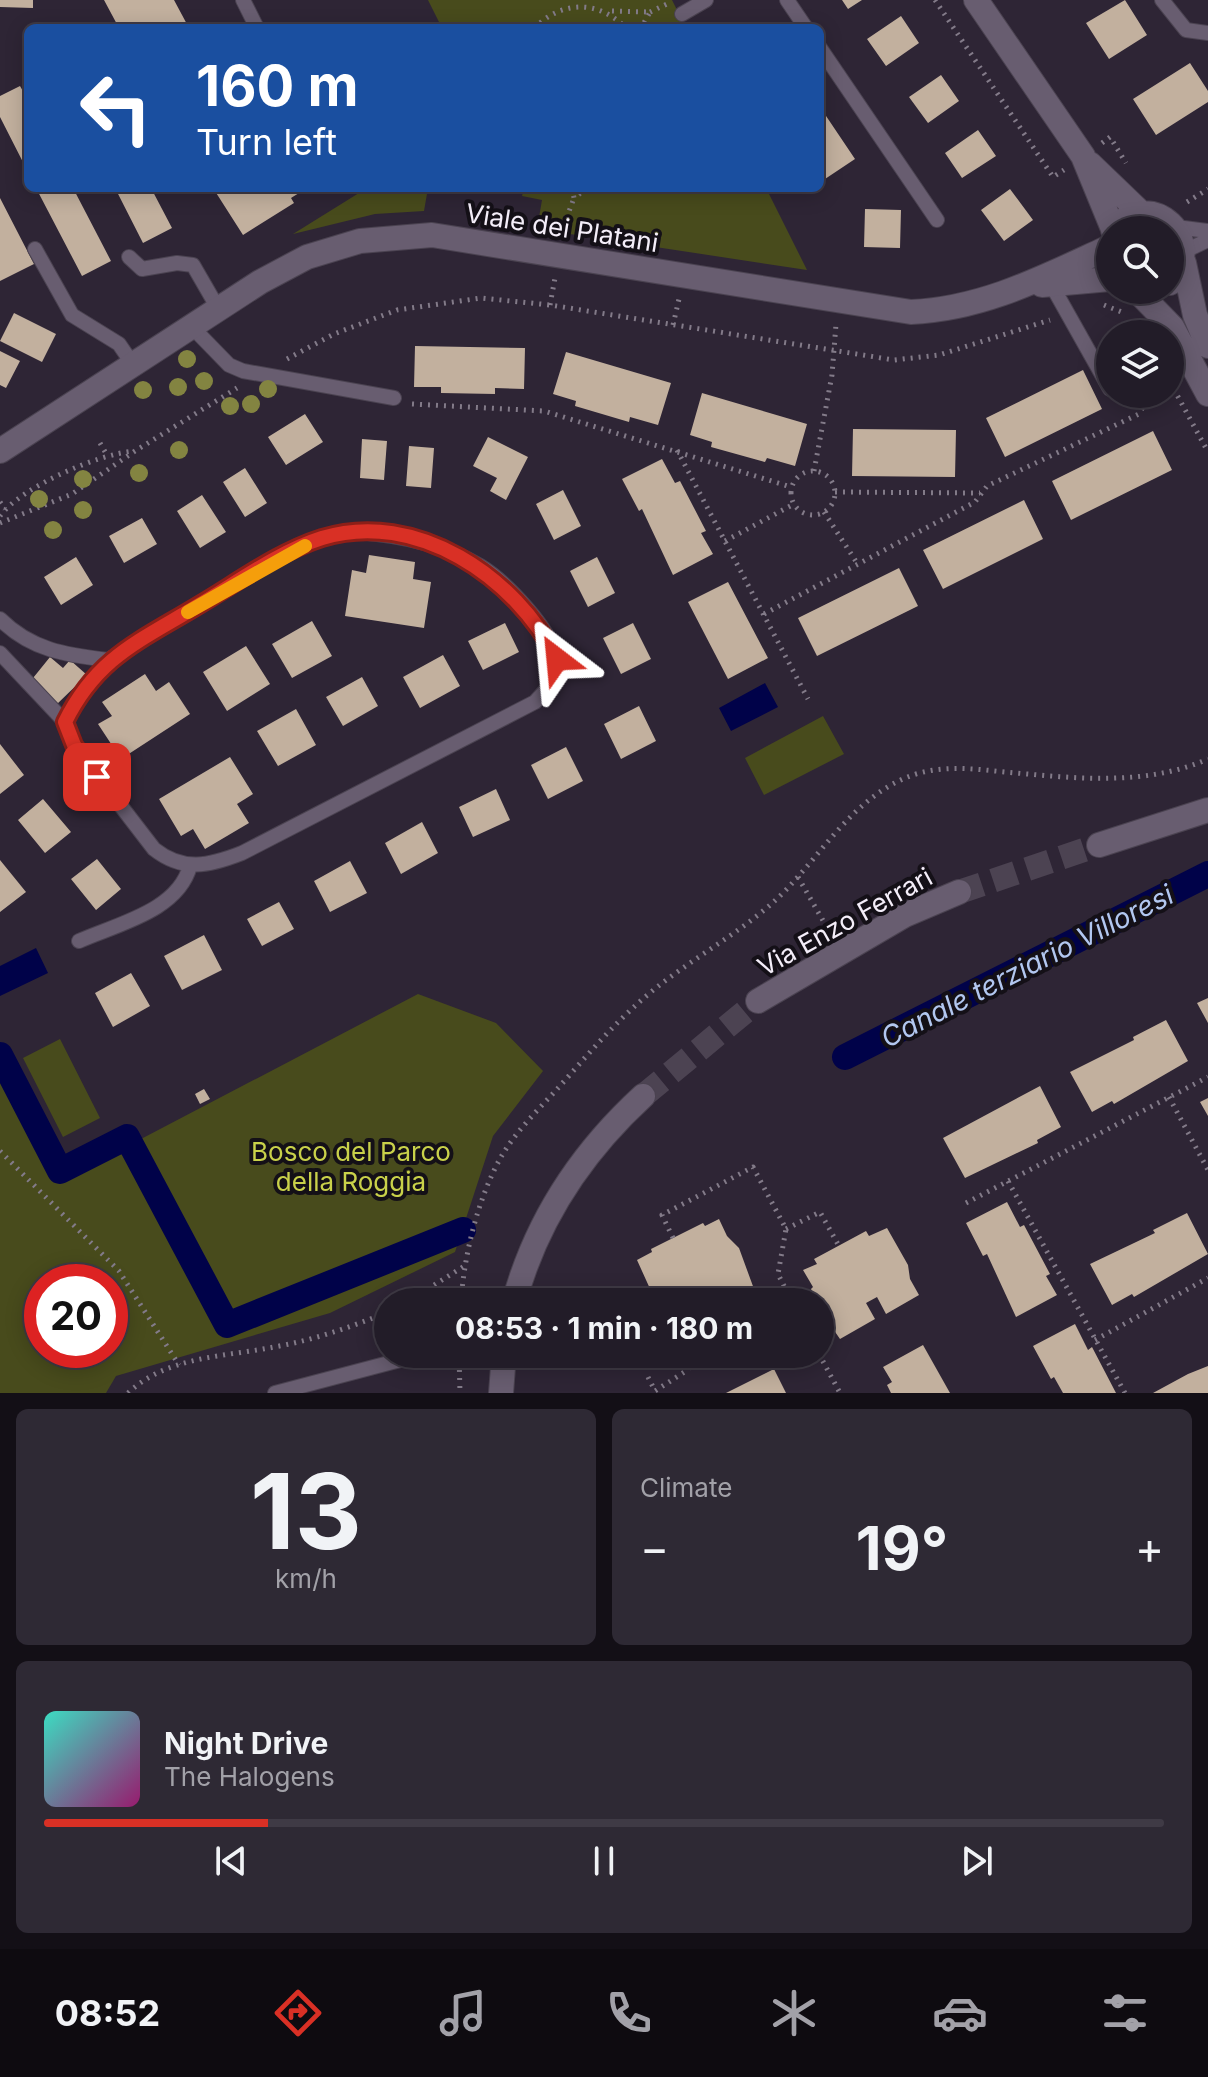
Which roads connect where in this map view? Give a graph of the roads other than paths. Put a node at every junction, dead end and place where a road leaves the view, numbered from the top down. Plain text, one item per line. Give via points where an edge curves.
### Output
1 (243, 0) edge
2 (706, 0) edge
3 (787, 0) edge
4 (976, 0) edge
5 (1162, 0) edge
6 (682, 14) dead end
7 (255, 24) edge
8 (803, 24) edge
9 (1208, 33) edge
10 (824, 54) edge
11 (1083, 156) junction
12 (1141, 213) junction
13 (1102, 216) edge
14 (1134, 216) edge
15 (1156, 216) edge
16 (937, 220) dead end
17 (1184, 228) edge
18 (1208, 231) edge
19 (1208, 240) edge
20 (35, 249) dead end
21 (1096, 250) edge
22 (129, 257) dead end
23 (1184, 262) edge
24 (1184, 279) edge
25 (1096, 280) edge
26 (1051, 284) junction
27 (1024, 287) junction
28 (1153, 304) edge
29 (219, 310) junction
30 (193, 328) junction
31 (1208, 346) edge
32 (1096, 365) edge
33 (134, 366) junction
34 (1208, 394) edge
35 (398, 401) road end
36 (0, 451) edge
37 (0, 619) edge
38 (0, 653) edge
39 (108, 660) junction
40 (65, 722) junction
41 (1208, 810) edge
42 (1099, 845) tunnel mouth
43 (190, 866) junction
44 (959, 892) tunnel mouth
45 (79, 941) dead end
46 (758, 1001) tunnel mouth
47 (643, 1096) tunnel mouth
48 (519, 1288) edge
49 (374, 1367) edge
50 (503, 1368) edge
51 (275, 1393) edge
52 (501, 1393) edge

1 - 7 lane
2 - 6 lane
3 - 8 lane
4 - 11 street
5 - 9 lane via 1186,30
10 - 16 lane
11 - 12 street
11 - 13 street
12 - 14 street, Viale dei Platani
12 - 15 street
17 - 18 lane
19 - 23 lane
20 - 33 lane via 72,315 119,344
21 - 27 street, Viale dei Platani
22 - 29 lane via 142,269 193,265
24 - 31 street
25 - 26 street, Viale dei Platani
26 - 27 street, Viale dei Platani
26 - 32 lane
27 - 29 street, Viale dei Platani via 975,303 911,312 461,239 404,235 320,252
28 - 34 street
29 - 30 street, Viale dei Platani
30 - 33 street, Viale dei Platani
30 - 35 lane via 229,365 243,371
33 - 36 street, Viale dei Platani
37 - 39 lane via 17,637 39,647
38 - 40 lane
39 - 40 lane
39 - 43 lane via 282,556 322,538 357,532 400,535 480,566 530,613 557,659 549,688 535,702 242,853
40 - 43 lane via 74,745 154,849
41 - 42 street
43 - 45 lane via 179,892 165,902
44 - 46 street, Via Enzo Ferrari via 905,915
47 - 48 street via 591,1148 566,1184
49 - 51 lane
50 - 52 street

